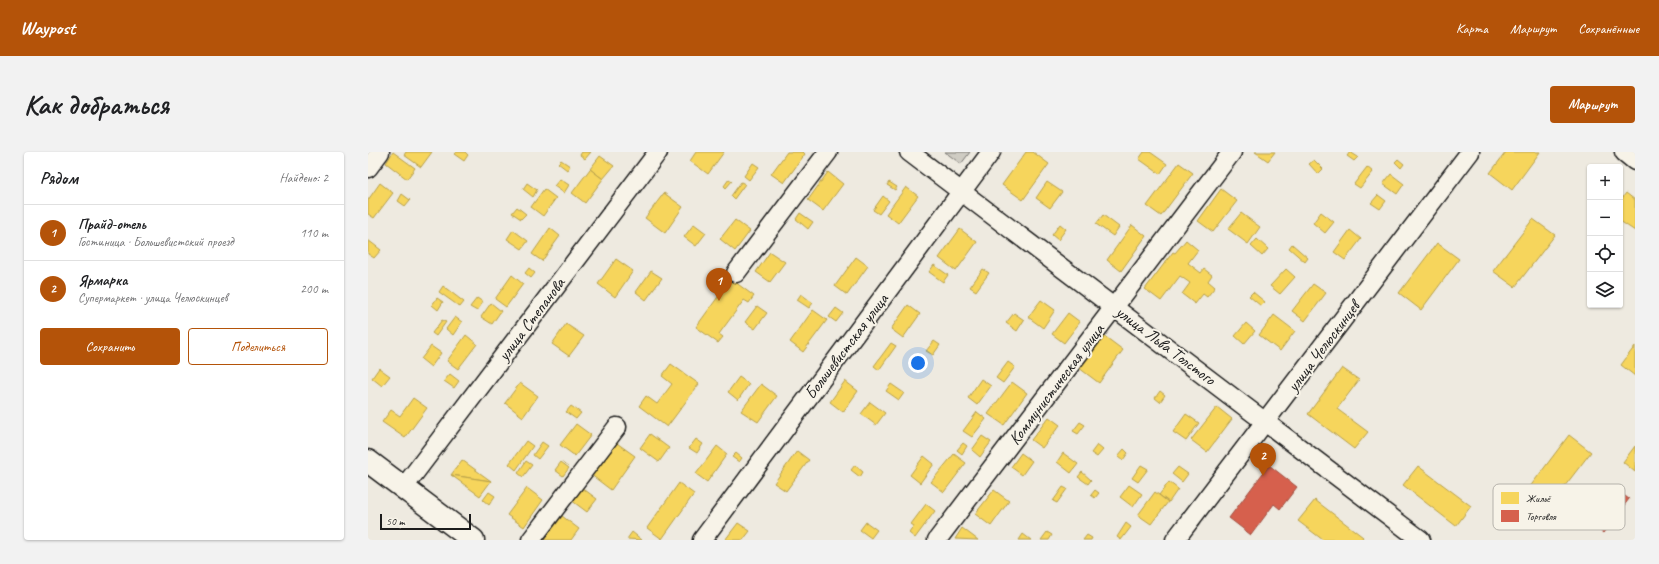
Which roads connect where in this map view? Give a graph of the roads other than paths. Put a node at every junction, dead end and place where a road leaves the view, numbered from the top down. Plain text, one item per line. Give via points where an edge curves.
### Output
1 (380, 152) edge
2 (658, 152) edge
3 (828, 152) edge
4 (909, 152) edge
5 (991, 152) edge
6 (1232, 152) edge
7 (1470, 152) edge
8 (1624, 152) edge
9 (1635, 161) edge
10 (368, 168) edge
11 (961, 192) junction
12 (736, 273) dead end
13 (1115, 307) junction
14 (1266, 421) junction
15 (617, 427) dead end
16 (368, 461) edge
17 (404, 487) junction
18 (473, 540) edge
19 (531, 540) edge
20 (702, 540) edge
21 (937, 540) edge
22 (1175, 540) edge
23 (1421, 540) edge

1 - 10 street
2 - 17 street, улица Степанова
3 - 12 street
4 - 11 street, улица Льва Толстого
5 - 11 street, Большевистская улица
6 - 13 street, Коммунистическая улица
7 - 14 street, улица Челюскинцев
8 - 9 street
11 - 13 street, улица Льва Толстого
11 - 20 street, Большевистская улица
13 - 14 street, улица Льва Толстого
13 - 21 street, Коммунистическая улица
14 - 22 street, улица Челюскинцев
14 - 23 street, улица Льва Толстого
15 - 19 street
16 - 17 main road
17 - 18 main road

